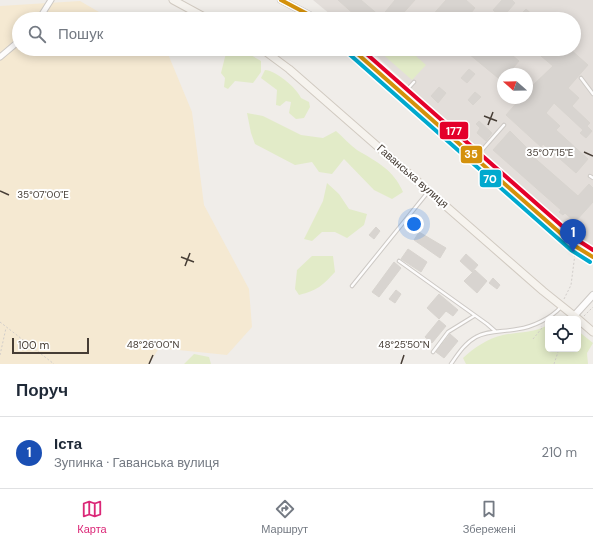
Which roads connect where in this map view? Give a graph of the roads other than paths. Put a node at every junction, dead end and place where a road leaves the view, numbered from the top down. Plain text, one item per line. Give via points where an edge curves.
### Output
1 (51, 0) edge
2 (173, 0) edge
3 (281, 0) edge
4 (44, 12) edge
5 (195, 12) edge
6 (304, 12) edge
7 (12, 47) edge
8 (271, 56) edge
9 (360, 56) edge
10 (371, 56) edge
11 (0, 57) edge
12 (366, 62) junction
13 (581, 78) dead end
14 (414, 82) dead end
15 (403, 94) junction
16 (593, 94) edge
17 (504, 126) dead end
18 (467, 128) dead end
19 (455, 141) junction
20 (474, 158) junction
21 (429, 190) junction
22 (593, 257) edge
23 (399, 262) dead end
24 (352, 286) dead end
25 (593, 295) edge
26 (563, 303) junction
27 (474, 316) junction
28 (574, 316) edge
29 (579, 316) edge
30 (581, 322) edge
31 (495, 332) junction
32 (593, 332) edge
33 (433, 352) dead end
34 (451, 364) edge

1 - 4 street
2 - 5 main road
3 - 6 street
7 - 11 street
8 - 21 main road, Гаванська вулиця
9 - 12 street
10 - 12 lane
12 - 15 street
13 - 16 lane
14 - 15 lane
15 - 19 street
17 - 20 lane
18 - 19 lane
19 - 20 street
20 - 22 street via 571,242
21 - 24 lane
21 - 26 main road, Гаванська вулиця
23 - 27 lane via 433,284
25 - 29 street
26 - 28 main road, Гаванська вулиця
26 - 31 lane via 557,312 539,322 520,329
27 - 31 lane
27 - 33 lane via 448,332
30 - 32 main road, Гаванська вулиця
31 - 34 lane via 475,337

